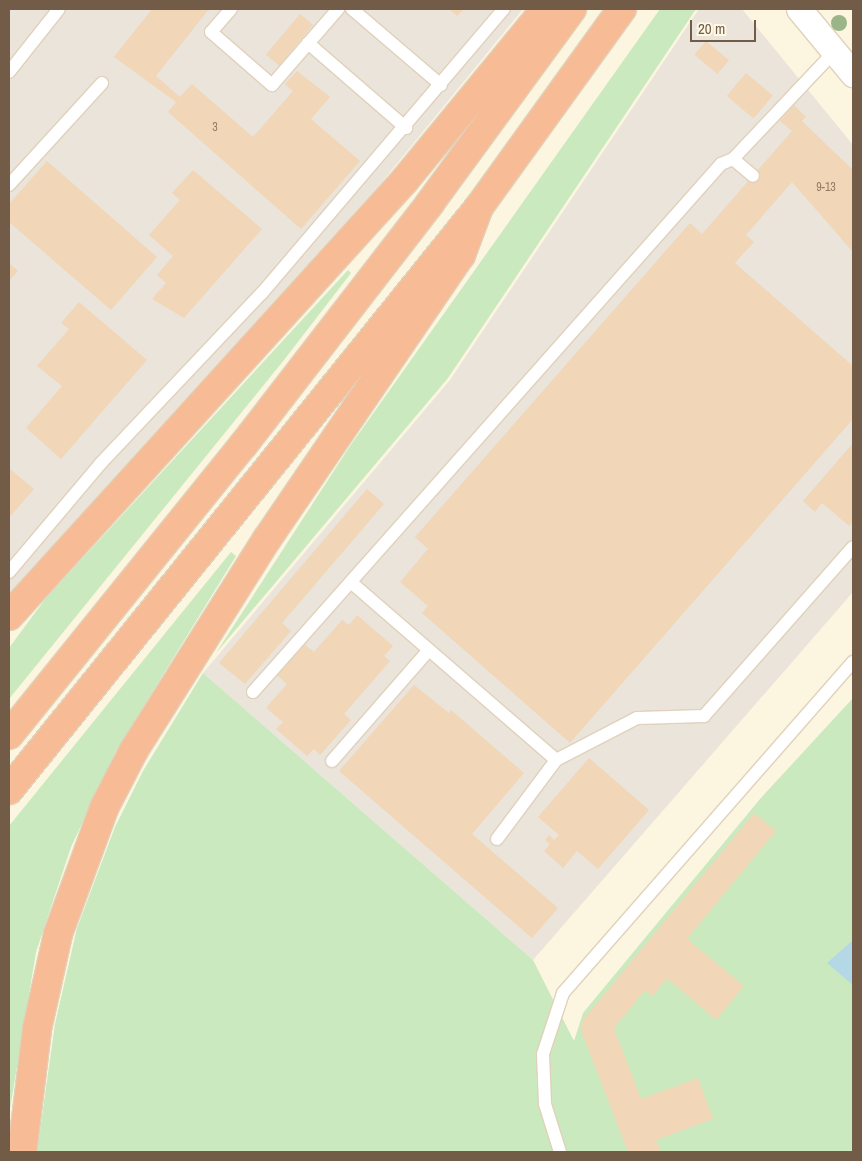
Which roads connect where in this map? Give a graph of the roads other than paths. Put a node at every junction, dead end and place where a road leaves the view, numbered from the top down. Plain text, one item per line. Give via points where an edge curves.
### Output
1 (59, 9) edge
2 (231, 9) edge
3 (338, 9) edge
4 (352, 9) edge
5 (504, 9) edge
6 (553, 9) edge
7 (572, 9) edge
8 (622, 9) edge
9 (799, 9) edge
10 (308, 44) junction
11 (834, 52) junction
12 (9, 72) edge
13 (853, 74) edge
14 (102, 82) dead end
15 (441, 85) junction
16 (406, 128) junction
17 (733, 159) junction
18 (753, 176) dead end
19 (9, 185) edge
20 (479, 207) junction
21 (853, 547) edge
22 (9, 572) edge
23 (353, 584) junction
24 (9, 616) edge
25 (429, 650) junction
26 (853, 662) edge
27 (253, 692) dead end
28 (9, 735) edge
29 (332, 760) dead end
30 (556, 760) junction
31 (9, 790) edge
32 (497, 840) dead end
33 (22, 1152) edge
34 (560, 1152) edge

1 - 12 lane
2 - 10 lane via 211,32 272,85
3 - 10 lane
4 - 15 lane
5 - 15 lane
6 - 24 highway via 542,12 373,216
7 - 28 highway via 424,211
8 - 20 highway
9 - 11 street
10 - 16 lane
11 - 13 street
11 - 17 lane
14 - 19 lane
15 - 16 lane
16 - 22 lane via 262,293 101,463
17 - 18 lane
17 - 23 lane via 721,164
20 - 31 highway via 70,719
20 - 33 highway via 461,255 266,540 134,750 104,808 58,934 37,1029
21 - 30 lane via 704,716 637,718
23 - 25 lane
23 - 27 lane
25 - 29 lane
25 - 30 lane
26 - 34 lane via 563,993 543,1054 545,1104
30 - 32 lane

